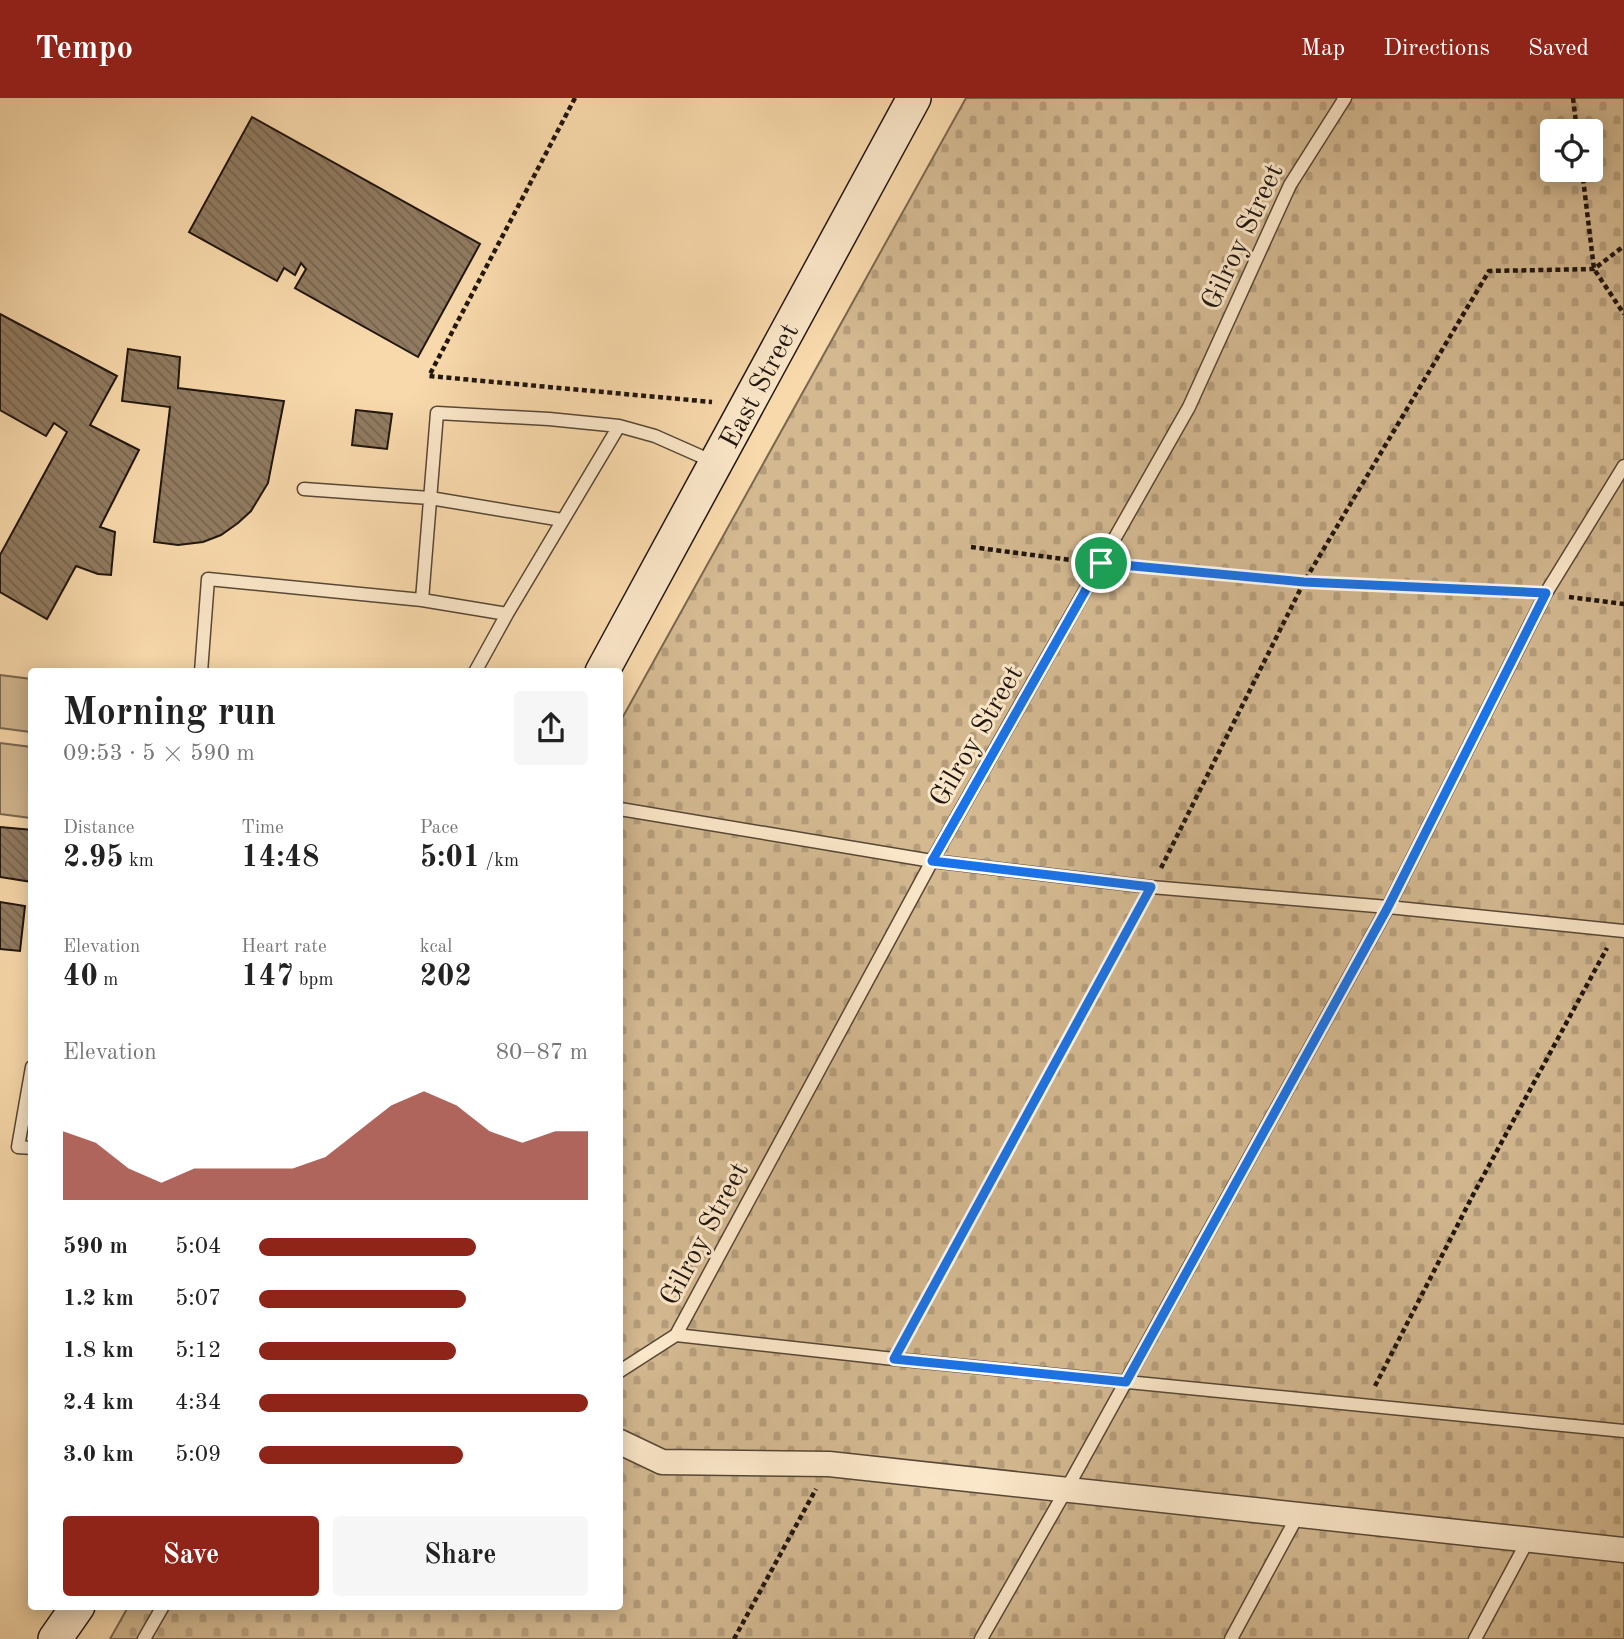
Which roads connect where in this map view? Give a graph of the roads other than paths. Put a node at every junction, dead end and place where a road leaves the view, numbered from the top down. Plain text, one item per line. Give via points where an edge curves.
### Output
1 (914, 98) edge
2 (1345, 98) edge
3 (619, 426) junction
4 (716, 463) junction
5 (1624, 466) edge
6 (304, 488) dead end
7 (430, 498) junction
8 (562, 520) junction
9 (422, 600) junction
10 (507, 614) junction
11 (201, 668) edge
12 (477, 668) edge
13 (605, 668) edge
14 (623, 810) edge
15 (932, 861) junction
16 (1388, 907) junction
17 (1624, 918) edge
18 (1620, 931) edge
19 (28, 1090) edge
20 (28, 1148) edge
21 (676, 1335) junction
22 (623, 1369) edge
23 (1126, 1382) junction
24 (1624, 1431) edge
25 (623, 1443) edge
26 (1066, 1490) junction
27 (1298, 1515) junction
28 (1528, 1540) junction
29 (1624, 1550) edge
30 (75, 1610) edge
31 (161, 1610) edge
32 (55, 1639) edge
33 (144, 1639) edge
34 (981, 1639) edge
35 (1231, 1639) edge
36 (1475, 1639) edge

1 - 4 main road, East Street
2 - 15 lane, Gilroy Street via 1290,184 1189,407
3 - 4 lane
3 - 7 lane via 437,413
3 - 8 lane
4 - 13 main road, East Street
5 - 16 lane via 1546,593
6 - 7 lane
7 - 8 lane
7 - 9 lane
8 - 10 lane
9 - 10 lane
9 - 11 lane via 208,579
10 - 12 lane
14 - 15 lane
15 - 16 lane via 1151,887
15 - 21 lane, Gilroy Street
16 - 18 lane
16 - 23 lane
17 - 18 lane
19 - 20 lane via 18,1147
21 - 22 lane, Gilroy Street
21 - 23 lane
23 - 24 lane
23 - 26 lane
25 - 26 street via 662,1462 829,1464
26 - 27 street
26 - 34 lane
27 - 28 street
27 - 35 lane
28 - 29 street
28 - 36 lane
30 - 32 main road
31 - 33 lane

